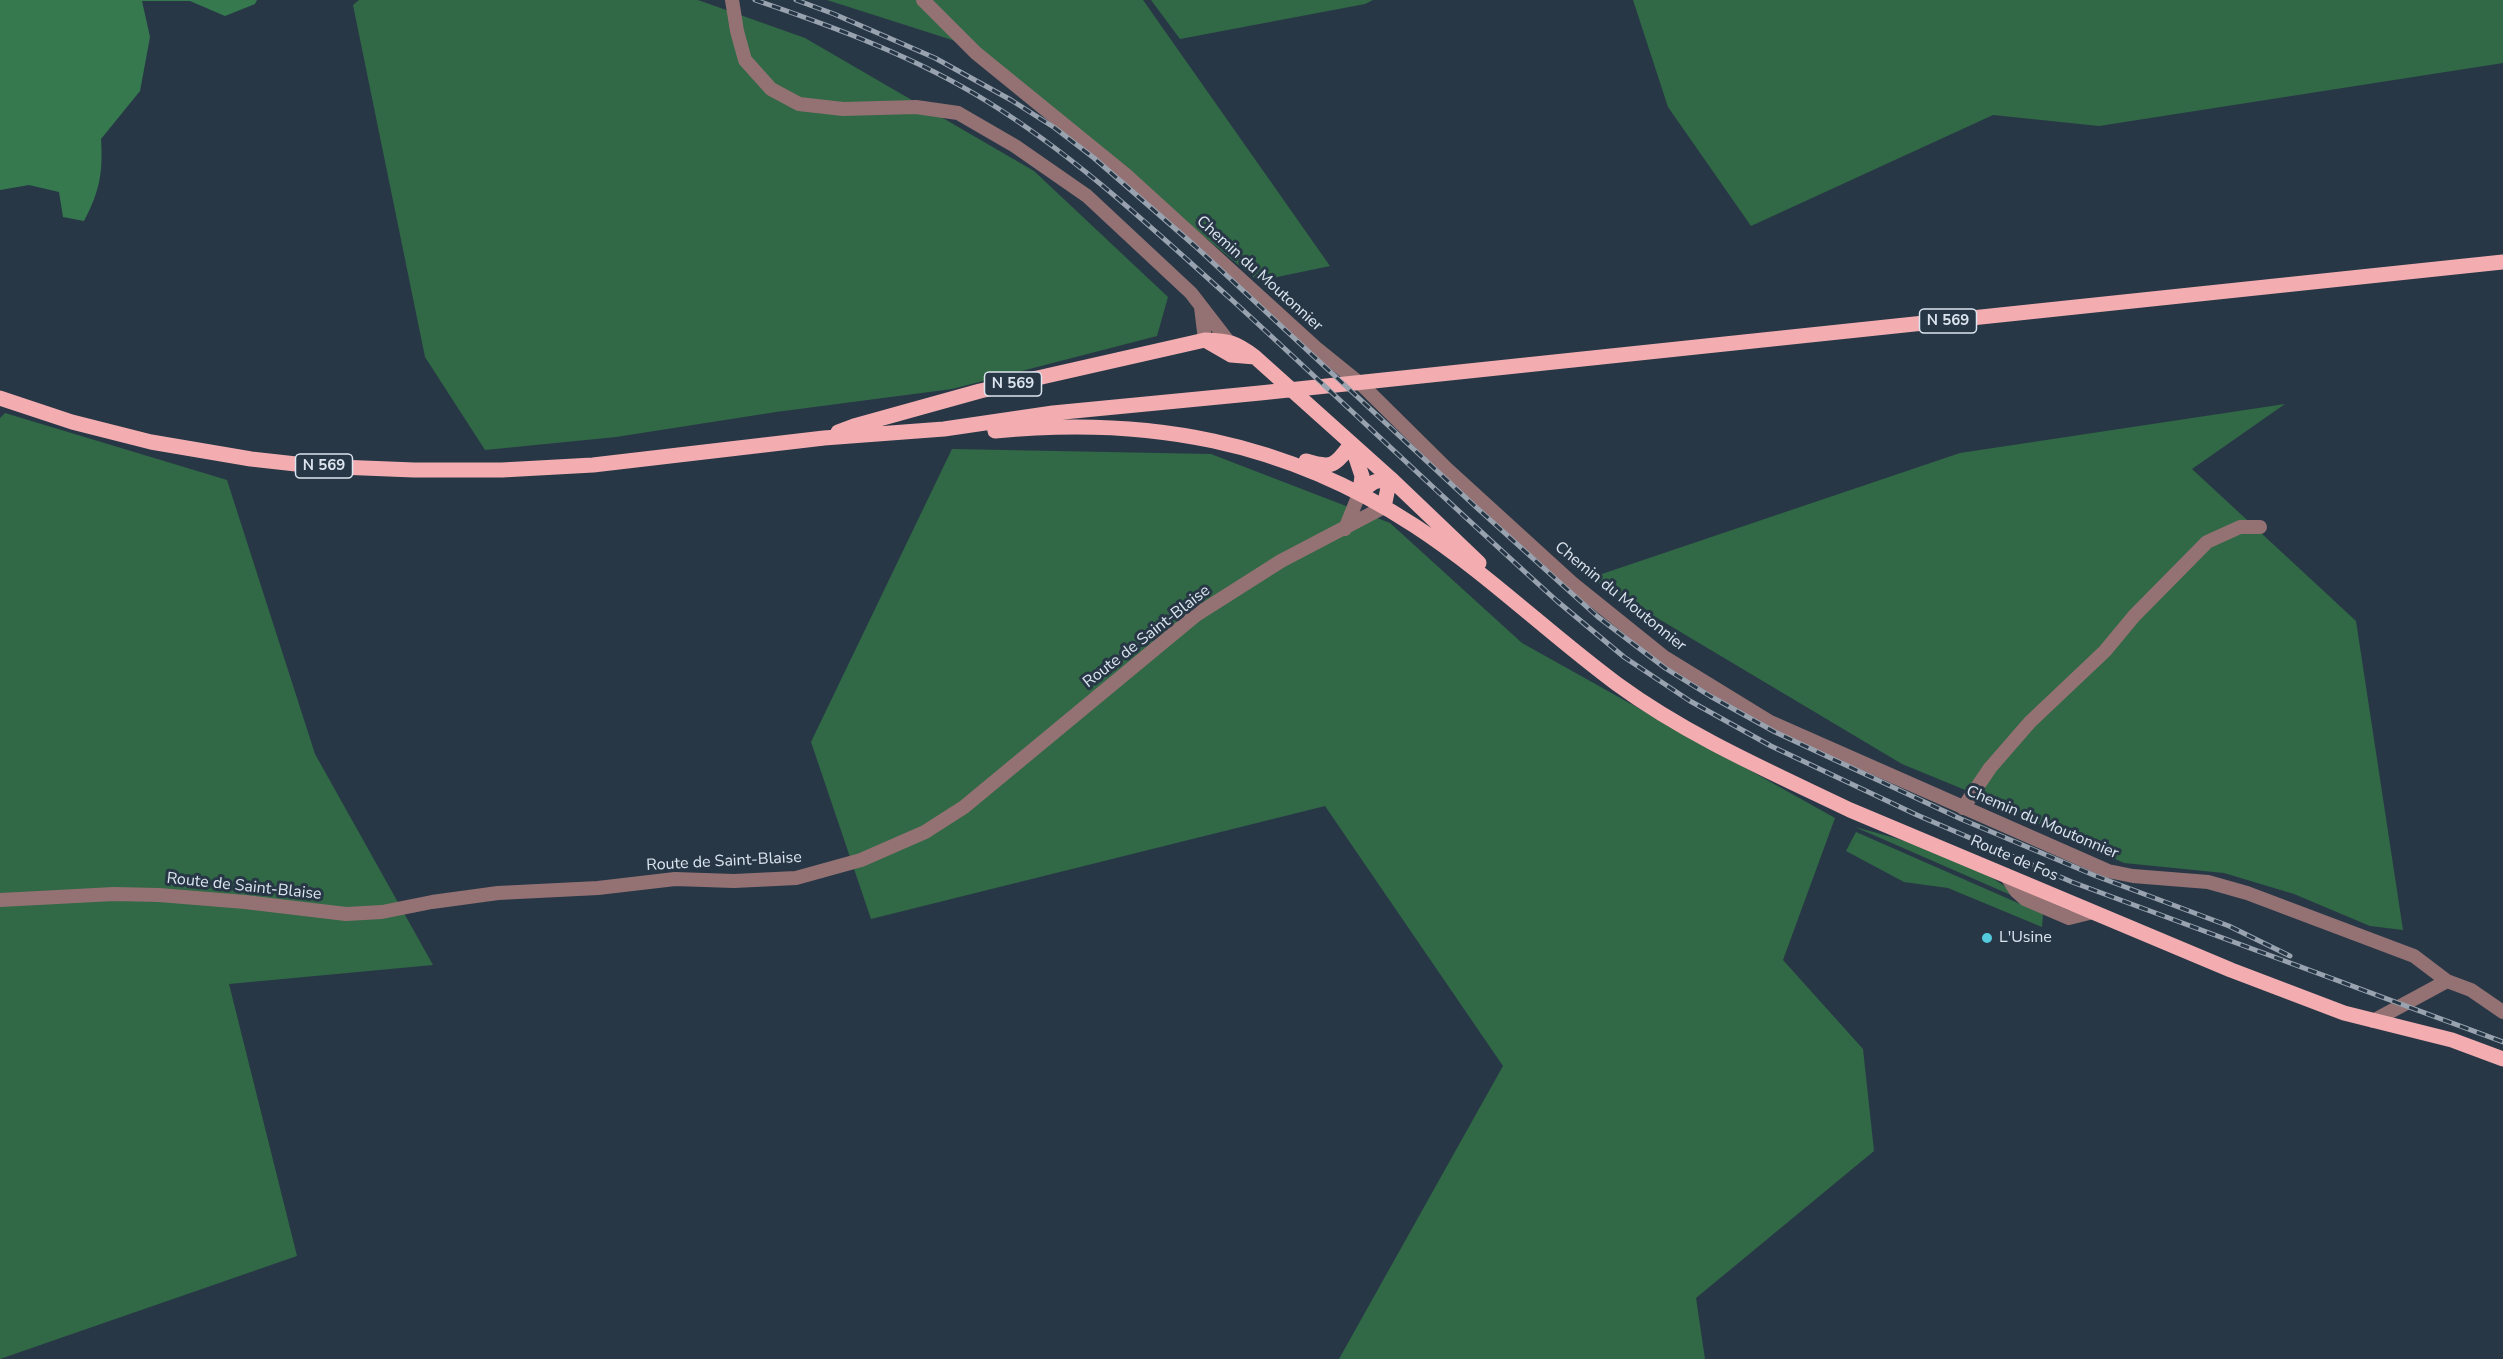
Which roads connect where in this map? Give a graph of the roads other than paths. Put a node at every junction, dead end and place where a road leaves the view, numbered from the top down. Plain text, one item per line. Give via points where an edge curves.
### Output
1 (732, 0) edge
2 (923, 0) edge
3 (2503, 262) edge
4 (1201, 307) junction
5 (1205, 340) junction
6 (1228, 341) junction
7 (1255, 357) junction
8 (0, 398) edge
9 (944, 429) junction
10 (824, 438) junction
11 (1219, 441) junction
12 (1351, 444) junction
13 (1389, 478) junction
14 (1360, 492) junction
15 (1384, 507) junction
16 (2260, 527) dead end
17 (1346, 528) junction
18 (1544, 625) junction
19 (1963, 808) junction
20 (0, 900) edge
21 (2447, 981) junction
22 (2503, 1012) edge
23 (2373, 1021) junction
24 (2503, 1059) edge

1 - 4 street via 736,31 746,60 771,88 799,104 843,109 916,107 957,113 1015,146 1087,196 1191,293
2 - 19 street, Chemin du Moutonnier via 976,53 1126,175 1363,386 1572,584 1664,657 1770,722
3 - 9 main road, N 569 via 1053,413
4 - 5 street
4 - 6 street
5 - 6 main road
5 - 7 main road via 1231,355
5 - 10 main road, N 569 via 980,391
6 - 7 main road
7 - 12 main road
8 - 10 main road, N 569 via 151,442 314,466 414,470 593,465
9 - 10 main road, N 569
9 - 11 main road via 981,433 1047,426 1102,426
11 - 12 main road via 1249,442 1322,466 1333,465
11 - 14 main road via 1272,456
12 - 13 main road
12 - 14 main road via 1362,476
13 - 14 main road
13 - 15 main road
13 - 18 main road
14 - 15 main road
14 - 17 street
15 - 17 street, Route de Saint-Blaise
15 - 18 main road via 1436,541
16 - 19 street via 2240,527 2207,542 2105,651 2030,722 1990,768
17 - 20 street, Route de Saint-Blaise via 1281,561 1196,615 964,807 925,832 861,860 796,878 675,879 498,893 346,914 159,895
18 - 23 main road, Route de Fos via 1617,684 1677,724 1850,810 2230,970
19 - 21 street, Chemin du Moutonnier via 2108,871 2208,882 2257,896 2414,956
21 - 22 street, Chemin du Moutonnier via 2472,990
21 - 23 street
23 - 24 main road, Route de Fos via 2452,1040

